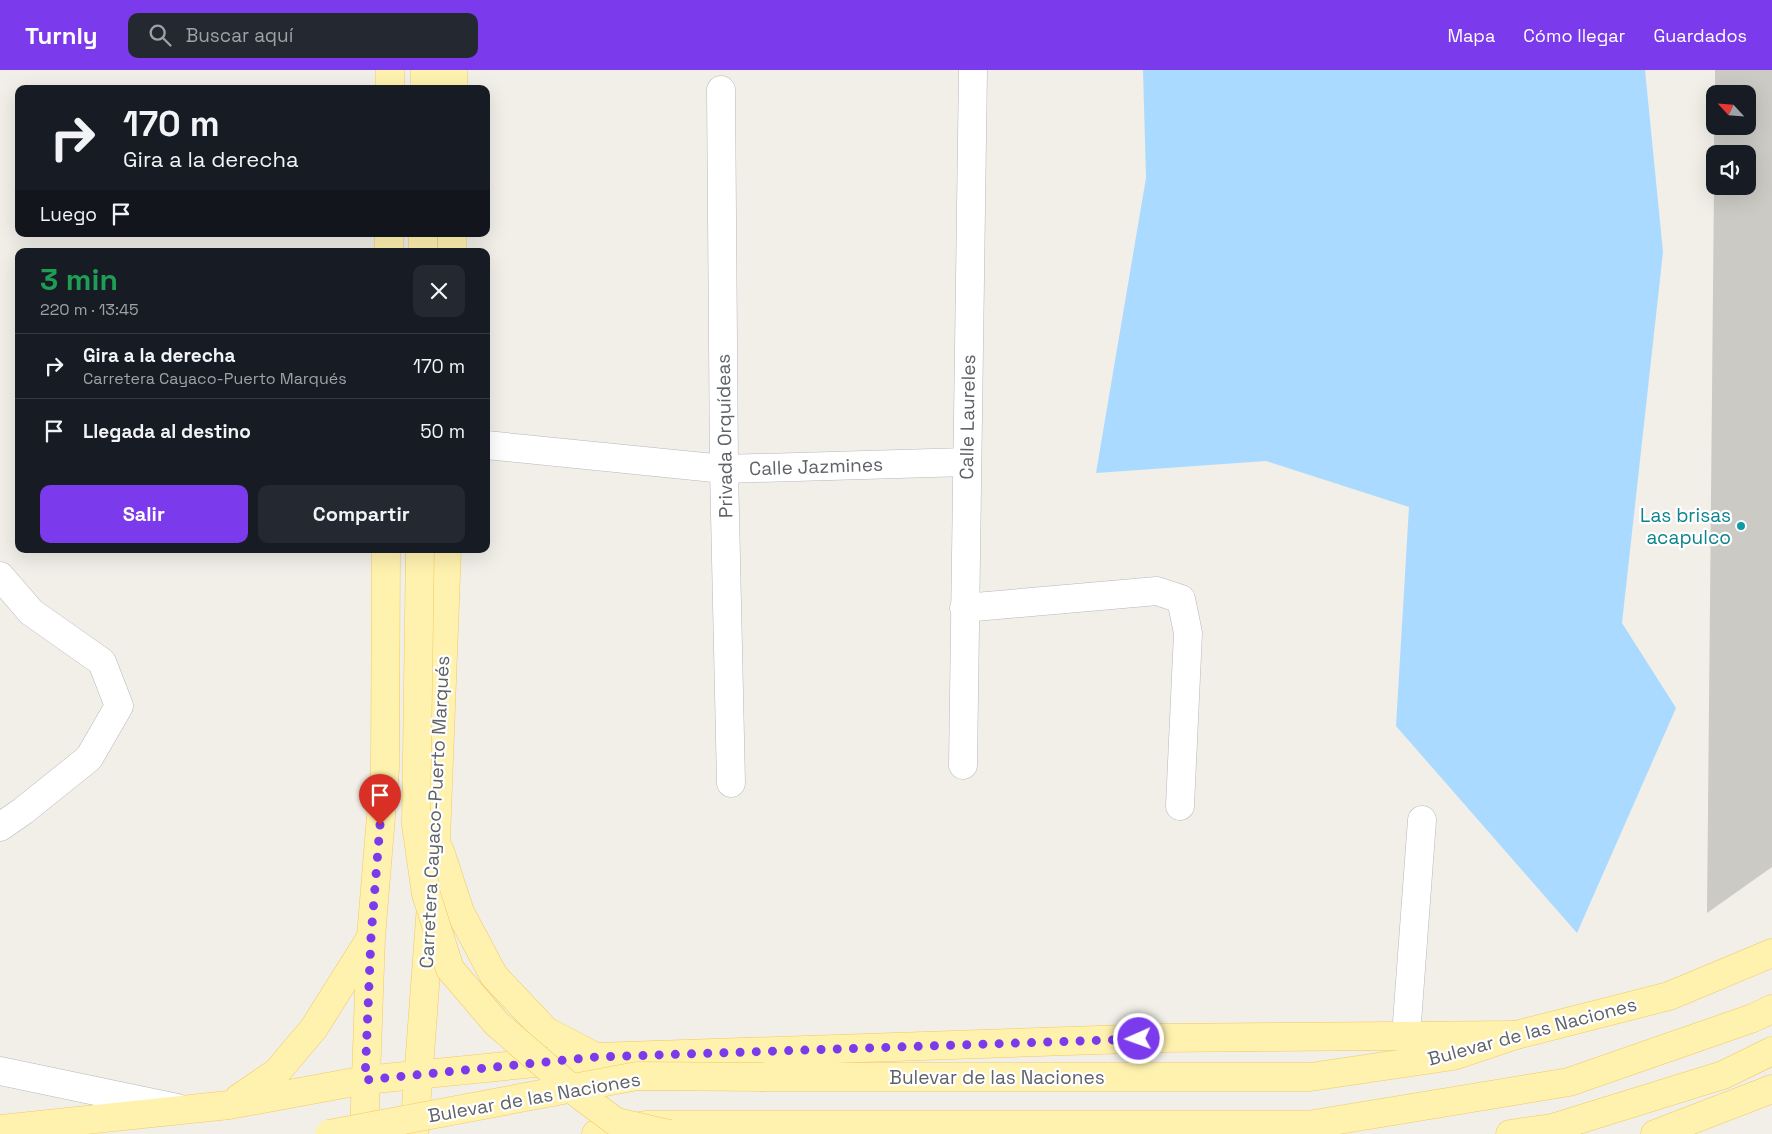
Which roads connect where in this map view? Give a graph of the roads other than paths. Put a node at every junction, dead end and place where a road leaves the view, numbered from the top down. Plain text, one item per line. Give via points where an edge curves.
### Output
1 (390, 70) edge
2 (425, 70) edge
3 (453, 70) edge
4 (973, 70) edge
5 (390, 85) edge
6 (425, 85) edge
7 (453, 85) edge
8 (721, 90) dead end
9 (490, 445) edge
10 (967, 462) junction
11 (724, 469) junction
12 (386, 553) edge
13 (420, 553) edge
14 (447, 553) edge
15 (0, 576) edge
16 (964, 608) junction
17 (963, 765) dead end
18 (731, 783) dead end
19 (1180, 806) dead end
20 (1422, 820) dead end
21 (0, 827) edge
22 (436, 838) junction
23 (371, 937) junction
24 (1772, 954) edge
25 (1762, 1014) edge
26 (1516, 1035) junction
27 (1406, 1036) junction
28 (1772, 1051) edge
29 (596, 1057) junction
30 (0, 1071) edge
31 (419, 1076) junction
32 (365, 1080) junction
33 (1772, 1089) edge
34 (229, 1105) junction
35 (186, 1110) junction
36 (0, 1129) edge
37 (330, 1134) edge
38 (364, 1134) edge
39 (414, 1134) edge
40 (596, 1134) edge
41 (669, 1134) edge
42 (1510, 1134) edge
43 (1654, 1134) edge

1 - 5 main road
2 - 6 main road
3 - 7 main road
4 - 10 street, Calle Laureles
8 - 11 street, Privada Orquídeas
9 - 11 street, Calle Jazmines
10 - 11 street, Calle Jazmines
10 - 16 street, Calle Laureles
11 - 18 street, Privada Orquídeas
12 - 23 main road via 385,768
13 - 41 main road, bridge via 416,824 426,894 450,969 497,1024 577,1093 616,1122
14 - 22 main road, Carretera Cayaco-Puerto Marqués
15 - 21 street via 31,612 102,662 119,706 89,758
16 - 17 street, Calle Laureles
16 - 19 street via 1157,591 1181,599 1188,633
20 - 27 street
22 - 29 main road via 460,912 494,976 546,1030
22 - 31 main road, Carretera Cayaco-Puerto Marqués
23 - 32 main road
23 - 34 main road via 314,1028 296,1050 277,1072
24 - 26 main road, Bulevar de las Naciones via 1669,996
25 - 40 main road, bridge via 1569,1082 1308,1125 656,1124
26 - 27 main road
26 - 37 main road, Bulevar de las Naciones, bridge via 1453,1056 1310,1077 637,1076
27 - 29 main road via 1149,1038
28 - 42 main road via 1723,1075 1552,1128
29 - 31 main road
30 - 35 street
31 - 32 main road
31 - 39 main road, Carretera Cayaco-Puerto Marqués
32 - 34 main road
32 - 38 main road
33 - 43 main road
34 - 35 main road
35 - 36 main road

